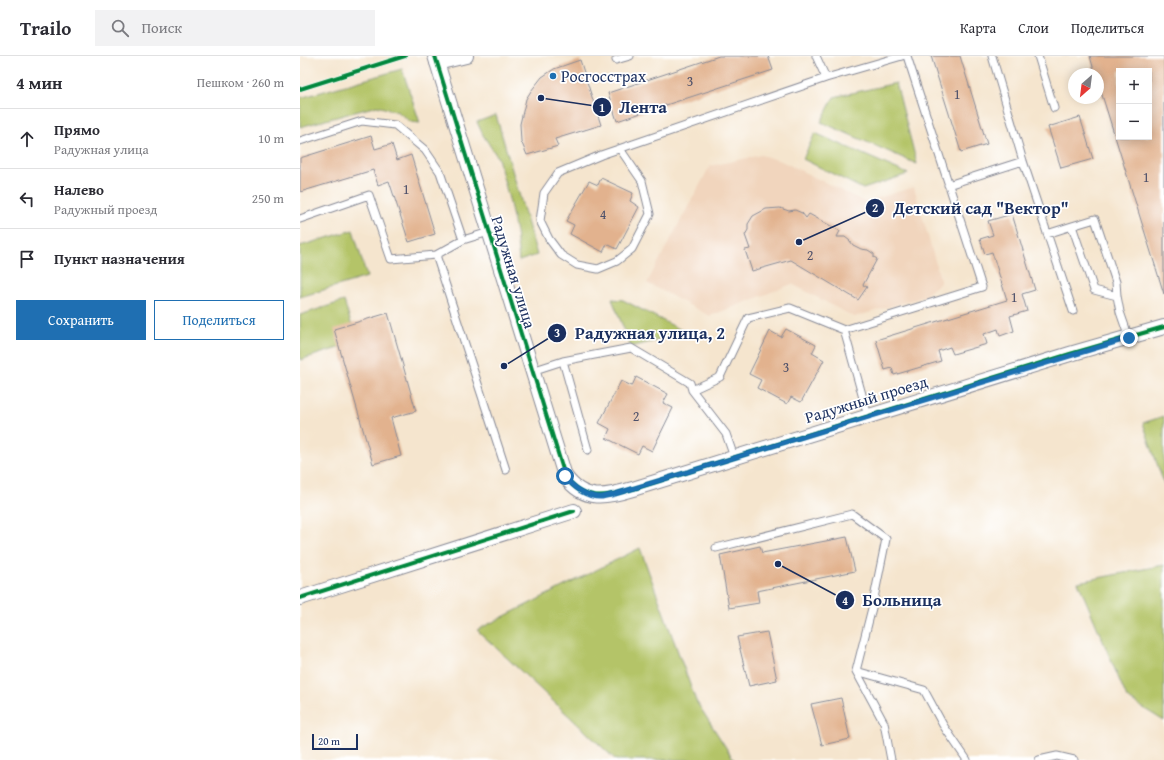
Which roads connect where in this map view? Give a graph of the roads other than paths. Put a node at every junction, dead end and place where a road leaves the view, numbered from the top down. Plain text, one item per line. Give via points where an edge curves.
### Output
1 (466, 56) edge
2 (630, 56) edge
3 (816, 56) edge
4 (902, 56) edge
5 (907, 56) edge
6 (992, 56) edge
7 (1038, 56) edge
8 (436, 60) edge
9 (616, 60) dead end
10 (826, 78) junction
11 (1054, 108) dead end
12 (300, 141) edge
13 (620, 149) junction
14 (1022, 161) junction
15 (948, 185) junction
16 (300, 219) edge
17 (1072, 226) junction
18 (489, 232) junction
19 (1047, 234) junction
20 (463, 240) junction
21 (436, 255) junction
22 (1117, 296) junction
23 (1073, 311) dead end
24 (1164, 327) edge
25 (844, 330) junction
26 (1129, 338) junction
27 (563, 361) junction
28 (532, 371) junction
29 (692, 390) junction
30 (868, 416) junction
31 (588, 450) dead end
32 (734, 458) junction
33 (506, 470) dead end
34 (579, 489) joint
35 (574, 511) dead end
36 (716, 548) dead end
37 (300, 598) edge
38 (856, 671) junction
39 (891, 760) edge
40 (967, 760) edge
41 (1039, 760) edge
42 (1074, 760) edge

1 - 8 street
2 - 9 lane
3 - 10 lane
4 - 10 lane
5 - 15 lane
6 - 14 lane
7 - 11 lane
8 - 18 street, Радужная улица
10 - 13 lane
12 - 20 lane via 362,121 395,125 425,150 440,172
13 - 13 lane via 558,173 544,193 540,221 561,255 577,265 598,269 617,261 632,249 650,214 642,181
14 - 15 lane
14 - 19 lane
15 - 25 lane via 982,287
16 - 21 lane via 369,195 392,259
17 - 19 lane
17 - 22 lane via 1094,290
17 - 22 lane via 1096,219 1116,282
18 - 20 lane
18 - 28 street, Радужная улица
19 - 23 lane
20 - 21 lane
21 - 33 lane
22 - 26 lane
24 - 26 street, Радужный проезд
25 - 29 lane via 790,308 748,318 720,377
25 - 30 lane
26 - 30 street, Радужный проезд
27 - 28 lane
27 - 29 lane via 631,348 690,383
27 - 31 lane
28 - 34 street, Радужная улица via 565,476
29 - 32 lane via 726,434
30 - 32 street, Радужный проезд
32 - 34 street, Радужный проезд via 601,497
35 - 37 street
36 - 38 lane via 852,514 886,539
38 - 39 lane via 884,723
38 - 40 lane via 924,690 943,725
41 - 42 lane via 1057,756

